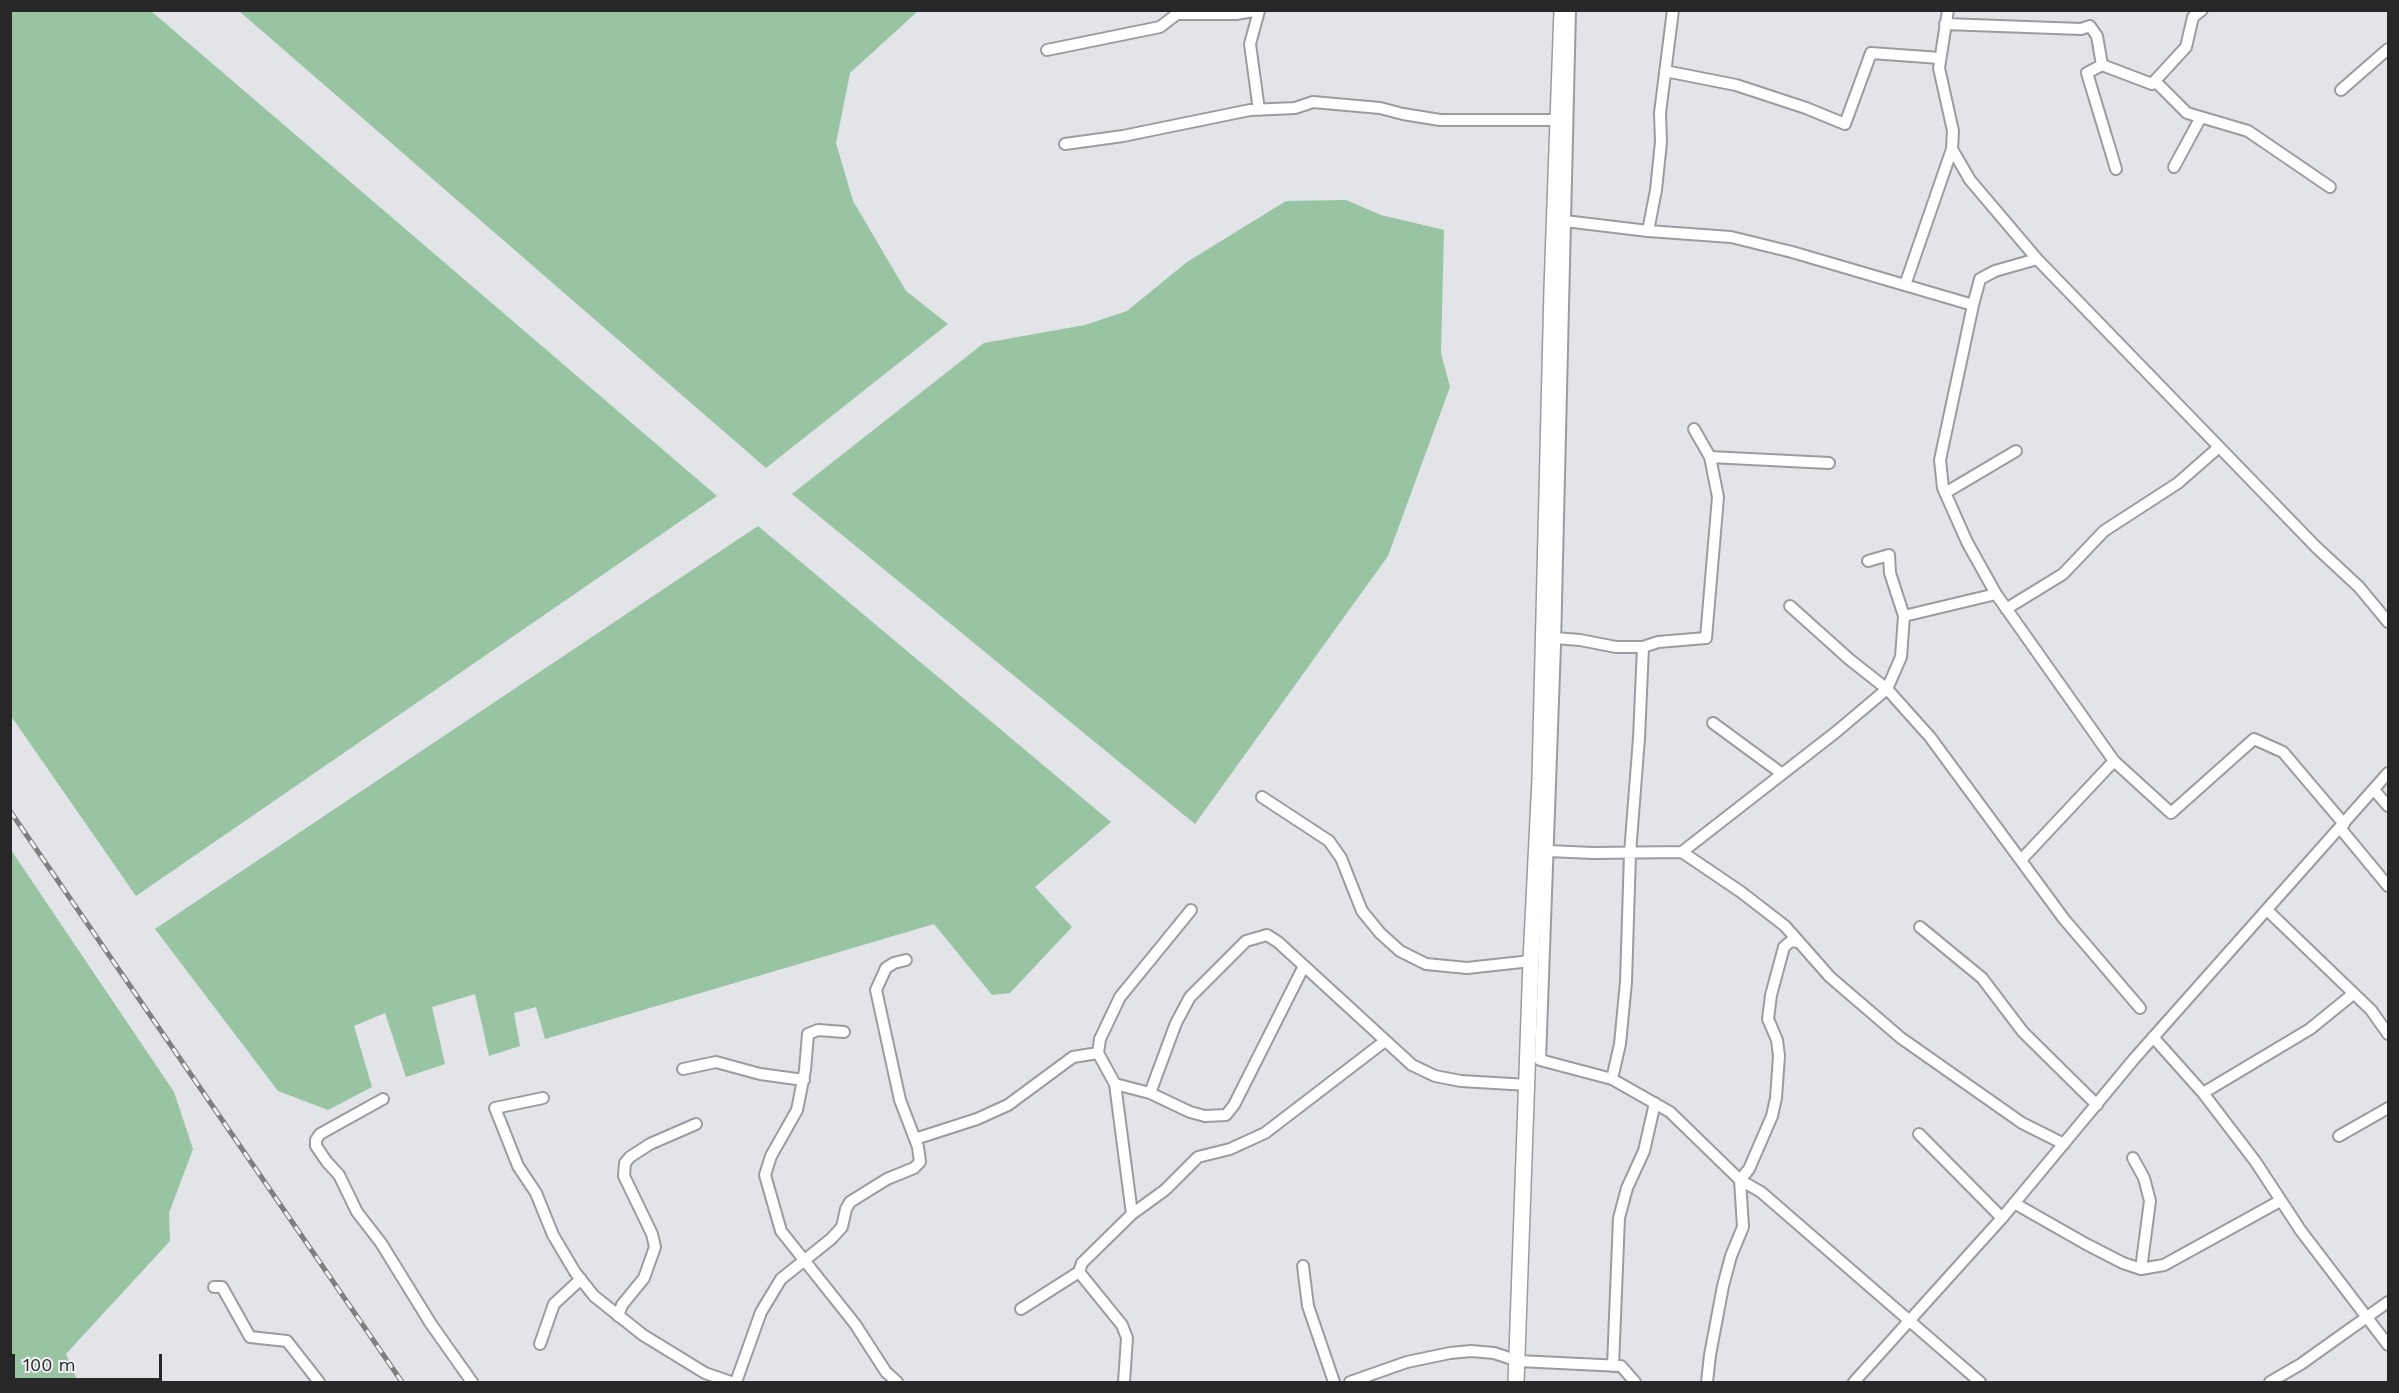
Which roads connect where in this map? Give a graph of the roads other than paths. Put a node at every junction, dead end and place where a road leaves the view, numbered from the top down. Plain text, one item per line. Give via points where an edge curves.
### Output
1 (1562, 10) edge
2 (1570, 10) edge
3 (1673, 10) edge
4 (1948, 10) edge
5 (2202, 10) edge
6 (1259, 11) edge
7 (1945, 24) junction
8 (2388, 49) edge
9 (1047, 50) dead end
10 (1940, 58) junction
11 (2102, 64) junction
12 (1665, 71) junction
13 (2155, 81) junction
14 (2341, 90) dead end
15 (1259, 110) junction
16 (2200, 117) junction
17 (1558, 120) junction
18 (1065, 144) dead end
19 (1952, 149) junction
20 (2174, 167) dead end
21 (2116, 169) dead end
22 (2330, 186) dead end
23 (1565, 221) junction
24 (1648, 231) junction
25 (2037, 259) junction
26 (1905, 285) junction
27 (1973, 305) junction
28 (1694, 429) dead end
29 (2219, 447) junction
30 (2016, 451) dead end
31 (1710, 457) junction
32 (1829, 463) dead end
33 (1945, 493) junction
34 (1868, 561) dead end
35 (1996, 594) junction
36 (1790, 606) dead end
37 (2006, 609) junction
38 (1904, 616) junction
39 (2388, 622) edge
40 (1555, 638) junction
41 (1642, 647) junction
42 (1887, 689) junction
43 (1713, 723) dead end
44 (2114, 761) junction
45 (1781, 773) junction
46 (2388, 773) edge
47 (2374, 790) junction
48 (1262, 797) dead end
49 (2388, 806) edge
50 (2342, 826) junction
51 (1548, 851) junction
52 (1682, 852) junction
53 (1630, 853) junction
54 (2021, 860) junction
55 (2388, 886) edge
56 (1191, 910) dead end
57 (2267, 910) junction
58 (1920, 927) dead end
59 (1798, 942) junction
60 (906, 960) dead end
61 (1531, 961) junction
62 (1304, 966) junction
63 (2353, 994) junction
64 (2140, 1008) dead end
65 (844, 1032) dead end
66 (2388, 1034) edge
67 (2153, 1037) junction
68 (1384, 1041) junction
69 (1098, 1053) junction
70 (683, 1069) dead end
71 (1612, 1079) junction
72 (804, 1080) junction
73 (1115, 1084) junction
74 (1528, 1085) junction
75 (1150, 1093) junction
76 (2203, 1093) junction
77 (543, 1098) dead end
78 (383, 1099) dead end
79 (1655, 1103) junction
80 (2097, 1105) junction
81 (2388, 1108) edge
82 (696, 1124) dead end
83 (1919, 1134) dead end
84 (2339, 1136) dead end
85 (915, 1139) junction
86 (2064, 1144) junction
87 (2133, 1158) dead end
88 (1740, 1180) junction
89 (2280, 1202) junction
90 (2014, 1203) junction
91 (1132, 1214) junction
92 (2002, 1218) junction
93 (804, 1260) junction
94 (1303, 1266) dead end
95 (2141, 1269) junction
96 (1079, 1272) junction
97 (581, 1279) junction
98 (214, 1287) dead end
99 (2388, 1302) edge
100 (1021, 1309) dead end
101 (618, 1316) junction
102 (2368, 1317) junction
103 (1908, 1320) junction
104 (540, 1344) dead end
105 (2388, 1345) edge
106 (1518, 1361) junction
107 (1613, 1366) junction
108 (319, 1383) edge
109 (472, 1383) edge
110 (731, 1383) edge
111 (736, 1383) edge
112 (897, 1383) edge
113 (1124, 1383) edge
114 (1334, 1383) edge
115 (1350, 1383) edge
116 (1516, 1383) edge
117 (1635, 1383) edge
118 (1707, 1383) edge
119 (1854, 1383) edge
120 (1980, 1383) edge
121 (2270, 1383) edge

1 - 17 main road
2 - 23 street
3 - 12 street
4 - 7 street
5 - 13 street via 2193,17 2186,47
6 - 9 street via 1177,14 1160,27
6 - 15 street via 1250,44
7 - 10 street
7 - 11 street via 2081,29 2090,26 2097,36
8 - 14 street
10 - 12 street via 1871,53 1845,124 1736,85
10 - 19 street via 1953,131
11 - 13 street via 2152,84
11 - 21 street via 2087,73
12 - 24 street via 1656,190
13 - 16 street via 2187,113
15 - 17 street via 1294,108 1313,102 1380,108 1440,120
15 - 18 street
16 - 20 street
16 - 22 street via 2248,131
17 - 61 main road via 1541,767
19 - 25 street via 1970,180
19 - 26 street
23 - 24 street
23 - 40 street
24 - 26 street via 1731,237
25 - 27 street via 1980,279
25 - 29 street
26 - 27 street
27 - 33 street via 1940,460
28 - 31 street
29 - 37 street via 2178,483 2104,531 2063,574
29 - 39 street via 2359,587
30 - 33 street
31 - 32 street
31 - 41 street via 1718,497 1706,638
33 - 35 street
34 - 38 street via 1889,555 1890,573
35 - 37 street
35 - 38 street
36 - 42 street
37 - 44 street
38 - 42 street via 1901,657
40 - 41 street
40 - 51 street
41 - 53 street
42 - 45 street
42 - 54 street via 1930,736
43 - 45 street
44 - 50 street via 2171,813 2254,739 2283,752
44 - 54 street
45 - 52 street
46 - 47 street
47 - 49 street
47 - 50 street
48 - 61 street via 1329,841 1341,858 1362,911 1400,951 1426,964 1467,968
50 - 55 street
50 - 57 street
51 - 53 street
51 - 71 street via 1540,1060
52 - 53 street
52 - 59 street via 1785,926
53 - 71 street via 1626,982
54 - 64 street via 2064,920
56 - 69 street via 1120,997 1100,1039
57 - 63 street
57 - 67 street
58 - 80 street via 1982,978 2023,1032
59 - 86 street via 1830,976 1901,1038 2022,1123
59 - 88 street via 1791,941 1784,947 1771,995 1768,1019 1779,1056 1772,1116 1749,1169
60 - 85 street via 886,968 876,990 900,1100
61 - 74 main road
62 - 68 street
62 - 75 street via 1226,1115 1190,1113
62 - 75 street via 1267,935 1246,941 1190,997
63 - 66 street via 2371,1010
63 - 76 street via 2310,1029
65 - 72 street via 818,1030 808,1034
67 - 76 street
67 - 80 street
68 - 74 street via 1412,1065 1435,1076
68 - 91 street via 1265,1133 1230,1149 1198,1157 1165,1190
69 - 73 street
69 - 85 street via 1073,1057 1008,1105
70 - 72 street via 716,1062 759,1074
71 - 79 street
72 - 93 street via 797,1110 771,1155 765,1175 781,1231
73 - 75 street
73 - 91 street
74 - 106 main road
76 - 89 street via 2255,1161
77 - 97 street via 495,1107 518,1166 536,1193 553,1235
78 - 109 street via 320,1134 316,1146 339,1175 357,1212
79 - 88 street via 1670,1112
79 - 107 street via 1644,1151 1619,1218
80 - 86 street
81 - 84 street
82 - 101 street via 650,1144 625,1163 624,1176 655,1247 644,1278
83 - 92 street
85 - 93 street via 920,1162 850,1202 842,1227
86 - 90 street
87 - 95 street via 2150,1201
88 - 103 street via 1761,1192
88 - 118 street via 1743,1227 1723,1287
89 - 95 street via 2164,1265
89 - 102 street
90 - 92 street
90 - 95 street via 2086,1244
91 - 96 street via 1082,1263
92 - 103 street
93 - 111 street via 781,1279 761,1312
93 - 112 street
94 - 114 street via 1308,1306
96 - 100 street
96 - 113 street via 1122,1325 1127,1338
97 - 101 street
97 - 104 street via 554,1304
98 - 108 street via 222,1287 250,1337 286,1341
99 - 102 street
101 - 110 street via 675,1356
102 - 105 street
102 - 121 street
103 - 119 street
103 - 120 street
106 - 107 street
106 - 115 street via 1494,1353 1450,1353 1407,1362
106 - 116 main road
107 - 117 street via 1621,1366

